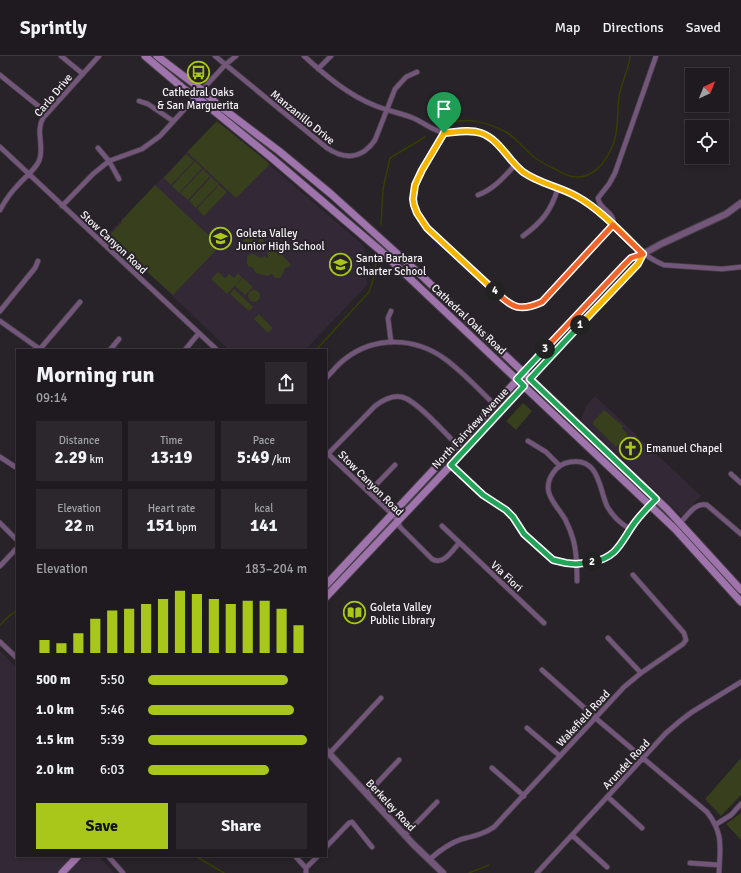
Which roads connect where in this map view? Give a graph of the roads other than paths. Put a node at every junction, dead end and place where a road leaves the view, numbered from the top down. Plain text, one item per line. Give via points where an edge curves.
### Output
1 (61, 56) edge
2 (99, 56) edge
3 (145, 56) edge
4 (157, 56) edge
5 (215, 56) edge
6 (236, 56) edge
7 (304, 56) edge
8 (331, 56) edge
9 (656, 56) edge
10 (225, 64) junction
11 (318, 69) junction
12 (417, 72) dead end
13 (83, 74) junction
14 (0, 75) edge
15 (202, 90) junction
16 (195, 97) junction
17 (139, 101) dead end
18 (387, 110) junction
19 (47, 113) junction
20 (173, 122) junction
21 (444, 133) junction
22 (0, 148) edge
23 (98, 148) dead end
24 (109, 161) junction
25 (515, 165) junction
26 (29, 174) junction
27 (119, 179) dead end
28 (558, 188) junction
29 (478, 194) dead end
30 (741, 203) edge
31 (62, 206) junction
32 (0, 210) edge
33 (613, 225) junction
34 (523, 236) dead end
35 (643, 254) junction
36 (38, 261) dead end
37 (741, 267) edge
38 (80, 302) dead end
39 (0, 311) edge
40 (391, 311) dead end
41 (0, 322) edge
42 (199, 333) junction
43 (119, 339) dead end
44 (391, 342) junction
45 (39, 349) edge
46 (41, 349) edge
47 (111, 349) edge
48 (186, 349) edge
49 (216, 349) edge
50 (524, 373) junction
51 (327, 377) edge
52 (517, 379) junction
53 (530, 379) junction
54 (524, 386) junction
55 (494, 404) junction
56 (528, 441) dead end
57 (457, 445) junction
58 (327, 453) edge
59 (0, 457) edge
60 (395, 465) dead end
61 (451, 465) junction
62 (560, 466) junction
63 (16, 467) edge
64 (730, 474) dead end
65 (741, 483) edge
66 (369, 492) junction
67 (656, 499) junction
68 (650, 504) junction
69 (392, 514) junction
70 (398, 521) junction
71 (0, 523) edge
72 (680, 523) junction
73 (442, 526) dead end
74 (630, 529) junction
75 (741, 534) edge
76 (16, 539) edge
77 (458, 543) junction
78 (16, 549) edge
79 (576, 564) junction
80 (0, 566) edge
81 (633, 575) dead end
82 (577, 581) dead end
83 (327, 584) edge
84 (741, 590) edge
85 (327, 596) edge
86 (741, 602) edge
87 (544, 623) dead end
88 (608, 638) dead end
89 (0, 642) edge
90 (16, 657) edge
91 (542, 670) dead end
92 (641, 673) junction
93 (741, 682) edge
94 (381, 698) dead end
95 (595, 718) junction
96 (527, 728) dead end
97 (328, 752) edge
98 (560, 756) junction
99 (643, 758) junction
100 (399, 760) dead end
101 (492, 768) dead end
102 (367, 794) junction
103 (524, 796) junction
104 (608, 796) junction
105 (437, 802) dead end
106 (741, 804) edge
107 (715, 825) junction
108 (642, 828) dead end
109 (405, 835) junction
110 (572, 836) junction
111 (327, 846) edge
112 (372, 847) dead end
113 (77, 857) edge
114 (109, 857) edge
115 (296, 857) edge
116 (317, 857) edge
117 (430, 859) junction
118 (690, 863) dead end
119 (719, 866) junction
120 (607, 867) dead end
121 (306, 871) edge
122 (62, 873) edge
123 (123, 873) edge
124 (443, 873) edge
125 (537, 873) edge
126 (719, 873) edge

1 - 13 street
2 - 13 street, Carlo Drive
3 - 16 main road, Cathedral Oaks Road
4 - 15 main road, Cathedral Oaks Road
5 - 10 street, Manzanillo Drive
6 - 10 street
7 - 11 street
8 - 11 street
9 - 33 street via 615,173 598,198 600,205 612,216
10 - 15 street
10 - 18 street, Manzanillo Drive via 326,148 342,156 356,155 370,148
11 - 18 street via 348,92
12 - 18 street, Manzanillo Drive via 406,77 395,89
13 - 19 street, Carlo Drive
14 - 19 street
15 - 16 street
15 - 50 main road, Cathedral Oaks Road via 331,194
16 - 20 street
16 - 52 main road, Cathedral Oaks Road via 382,252
17 - 20 street via 148,104
18 - 21 street via 415,119
19 - 26 street, Carlo Drive via 40,124 40,159
20 - 24 street via 160,136 142,149
21 - 25 street via 470,131 489,136
21 - 33 street via 415,185 413,199 417,213 427,228 508,304 527,308 542,302
22 - 26 street, Stow Canyon Road
23 - 24 street
24 - 27 street
24 - 31 street
25 - 28 street via 532,178
25 - 29 street via 496,185
26 - 31 street, Stow Canyon Road
26 - 32 street, Carlo Drive via 10,194
28 - 33 street via 584,200
28 - 34 street via 546,214
30 - 35 street, North Fairview Avenue via 726,214
31 - 42 street, Stow Canyon Road
33 - 35 street
35 - 37 street via 664,265 722,269
35 - 50 street, North Fairview Avenue via 631,258
35 - 53 street, North Fairview Avenue via 638,264
36 - 39 street
38 - 46 street
40 - 44 street via 388,318
41 - 45 street
42 - 48 street
42 - 49 street, Stow Canyon Road
43 - 47 street
44 - 51 street via 370,346 356,353
44 - 55 street via 410,343 437,354
50 - 52 main road, North Fairview Avenue
50 - 53 main road, Cathedral Oaks Road
52 - 54 main road, Cathedral Oaks Road
52 - 55 main road, North Fairview Avenue
53 - 54 main road, North Fairview Avenue
53 - 67 main road, Cathedral Oaks Road
54 - 61 main road, North Fairview Avenue
54 - 68 main road, Cathedral Oaks Road
55 - 57 main road, North Fairview Avenue
56 - 62 street via 546,452
57 - 58 street via 414,404 402,397 396,397 375,406
57 - 69 main road, North Fairview Avenue
58 - 66 street, Stow Canyon Road
59 - 63 street
60 - 66 street
61 - 70 main road, North Fairview Avenue
61 - 79 street via 483,495 506,510 524,534 553,560
62 - 74 street via 574,461 592,468 599,478 608,507 621,523
62 - 79 street via 551,477 548,489 552,502 569,529 576,548
64 - 65 street
66 - 69 street, Stow Canyon Road
67 - 68 street
67 - 72 main road, Cathedral Oaks Road
68 - 74 street
68 - 86 main road, Cathedral Oaks Road
69 - 70 street, Stow Canyon Road
69 - 83 main road, North Fairview Avenue
70 - 77 street, Stow Canyon Road via 410,538 436,561 444,559
70 - 85 main road, North Fairview Avenue
71 - 76 street
72 - 75 street via 697,505 703,504
72 - 84 main road, Cathedral Oaks Road
73 - 77 street, Via Fiori
74 - 79 street via 612,554 595,562
77 - 87 street, Via Fiori
78 - 80 street
79 - 82 street
81 - 92 street, Wakefield Road via 685,635 686,640
88 - 92 street
89 - 90 street
91 - 95 street
92 - 95 street, Wakefield Road
93 - 99 street, Arundel Road via 680,720
94 - 97 street
95 - 98 street, Wakefield Road
95 - 99 street
96 - 98 street
97 - 102 street, Berkeley Road
98 - 103 street, Wakefield Road
99 - 104 street, Arundel Road
99 - 107 street via 701,807
100 - 102 street
101 - 103 street
102 - 109 street, Berkeley Road
103 - 117 street, Wakefield Road via 494,827 481,835 453,843
104 - 108 street
104 - 110 street, Arundel Road
105 - 109 street
106 - 107 street via 731,815
107 - 119 street via 720,840
109 - 117 street, Berkeley Road
110 - 120 street
110 - 125 street, Arundel Road
111 - 112 street via 352,822
113 - 122 main road
114 - 123 street
115 - 121 street
116 - 121 street
117 - 124 street, Berkeley Road
118 - 119 street
119 - 126 street

